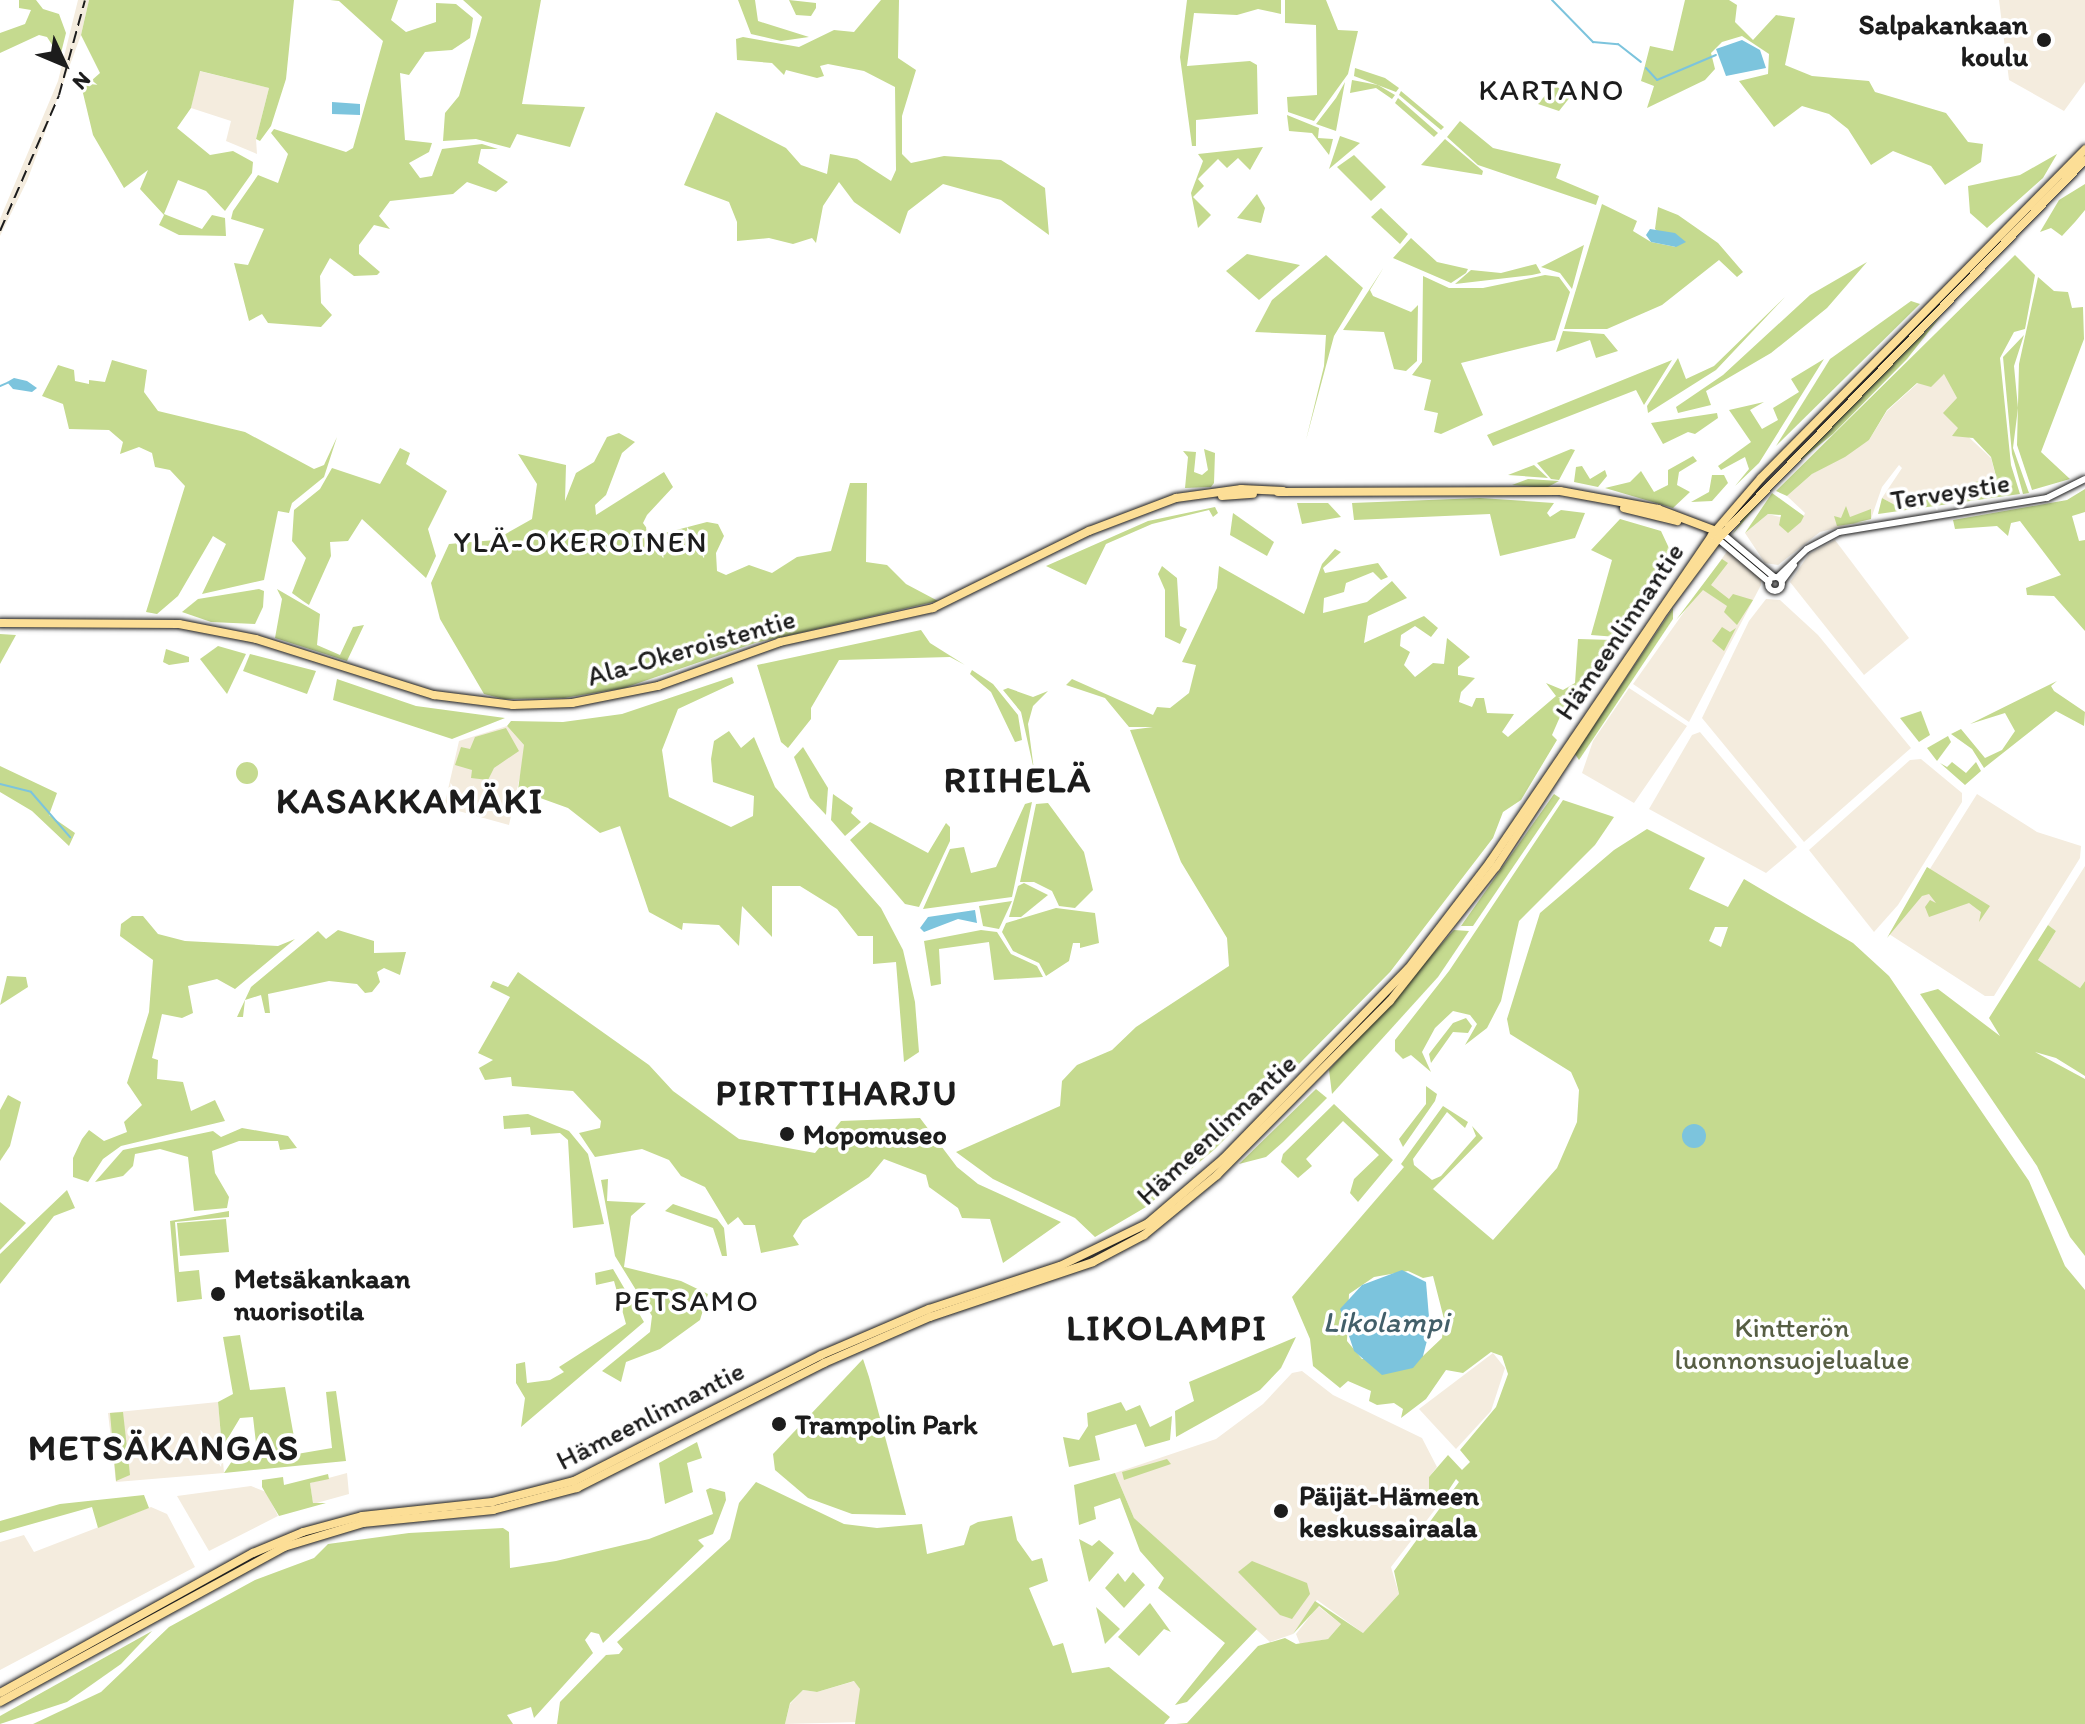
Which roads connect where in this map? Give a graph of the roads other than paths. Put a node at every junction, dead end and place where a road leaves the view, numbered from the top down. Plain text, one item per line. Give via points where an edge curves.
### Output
1 (2085, 149) edge
2 (2085, 160) edge
3 (2085, 479) edge
4 (1717, 535) junction
5 (1818, 541) junction
6 (1762, 567) junction
7 (1776, 579) junction
8 (0, 623) edge
9 (0, 1693) edge
10 (0, 1702) edge

1 - 4 main road, Hämeenlinnantie
2 - 4 main road, Hämeenlinnantie
3 - 5 main road, Terveystie via 2047,498 1855,528
4 - 6 main road
4 - 7 main road
4 - 8 main road, Ala-Okeroistentie via 1593,501 1456,491 1218,491 1141,511 924,611 780,642 658,686 572,703 497,704 434,695 256,639 179,624
4 - 9 main road, Hämeenlinnantie via 1490,862 1408,969 1243,1139 1148,1223 1060,1266 929,1309 835,1349 574,1481 492,1502 353,1518 253,1553
4 - 10 main road, Hämeenlinnantie via 1496,867 1414,973 1220,1171 1144,1235 1093,1262 930,1317 838,1356 577,1488 493,1510 363,1523 284,1547
5 - 6 main road, Terveystie via 1780,569
5 - 7 main road, Terveystie
6 - 7 main road

